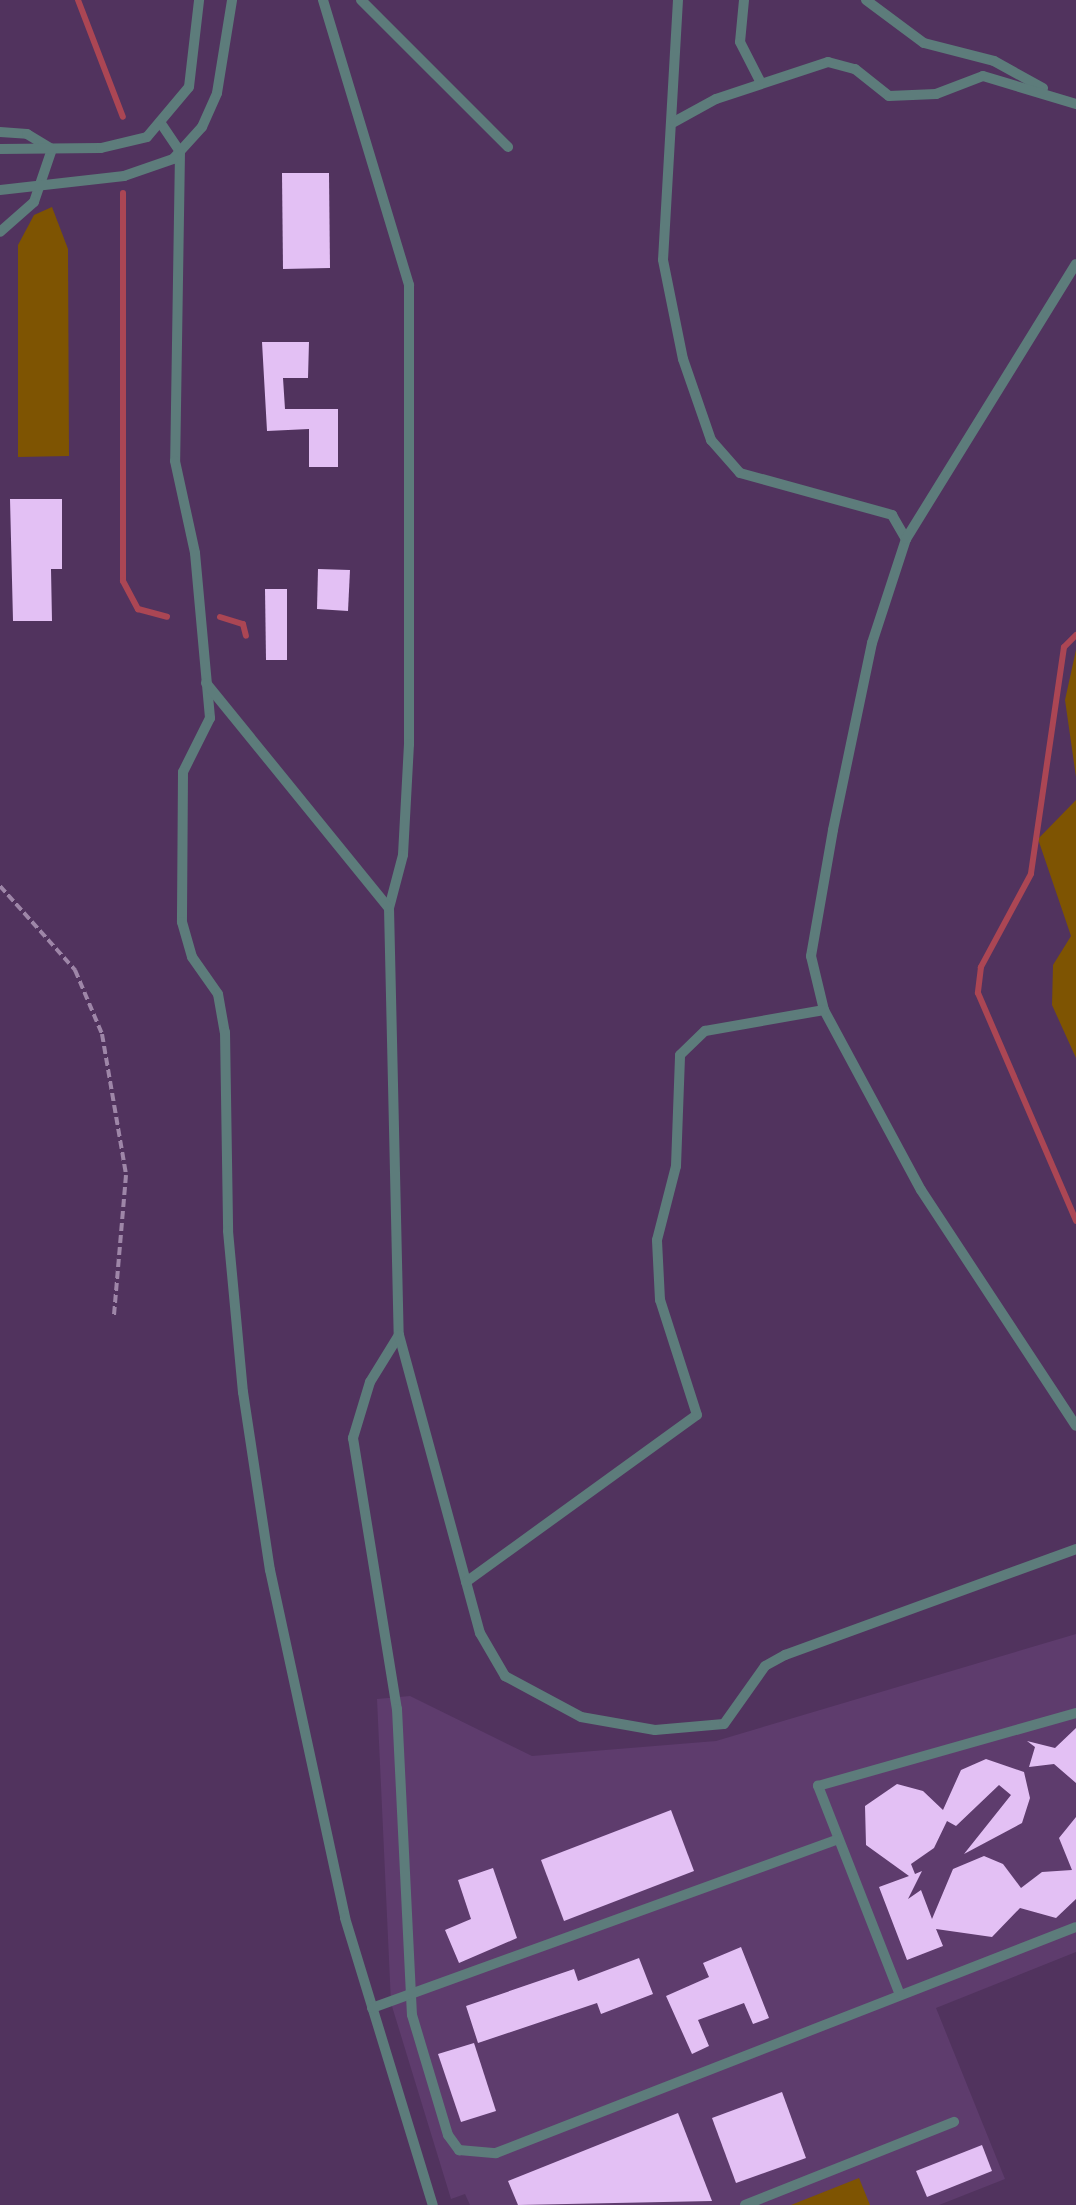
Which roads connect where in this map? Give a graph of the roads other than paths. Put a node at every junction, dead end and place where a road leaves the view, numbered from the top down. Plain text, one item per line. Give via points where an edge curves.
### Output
1 (199, 0) edge
2 (232, 0) edge
3 (323, 0) edge
4 (361, 0) edge
5 (678, 0) edge
6 (744, 0) edge
7 (866, 0) edge
8 (761, 83) junction
9 (1063, 99) junction
10 (1076, 104) edge
11 (674, 122) junction
12 (162, 125) junction
13 (0, 132) edge
14 (508, 147) dead end
15 (0, 149) edge
16 (52, 149) junction
17 (180, 152) junction
18 (41, 185) junction
19 (0, 190) edge
20 (0, 232) edge
21 (1076, 264) edge
22 (906, 539) junction
23 (205, 681) junction
24 (389, 908) junction
25 (824, 1010) junction
26 (399, 1335) junction
27 (1076, 1426) edge
28 (1076, 1549) edge
29 (466, 1582) junction
30 (1076, 1713) edge
31 (838, 1839) junction
32 (1076, 1927) edge
33 (412, 1993) junction
34 (900, 1995) junction
35 (372, 2008) junction
36 (954, 2122) dead end
37 (433, 2205) edge
38 (745, 2205) edge

1 - 12 lane via 189,87
2 - 17 lane via 217,93
3 - 24 lane via 409,285 409,744 403,855
4 - 14 lane
5 - 11 lane
6 - 8 lane via 740,42
7 - 9 lane via 924,43 994,61
8 - 9 lane via 828,62 855,69 889,96 936,94 983,76
8 - 11 lane
9 - 10 lane
11 - 22 lane via 663,260 683,359 711,440 740,473 892,515
12 - 16 lane via 147,137 101,148
12 - 17 lane
13 - 16 lane via 27,134
15 - 16 lane
16 - 18 lane
17 - 18 lane via 124,176
17 - 23 lane via 175,461 195,553
18 - 19 lane
18 - 20 lane via 34,202
21 - 22 lane
22 - 25 lane via 872,643 830,846 811,956
23 - 24 lane
23 - 35 lane via 208,732 183,772 182,922 192,957 218,994 225,1032 228,1231 270,1570 345,1918
24 - 26 lane
25 - 27 lane via 921,1190
25 - 29 lane via 705,1031 680,1055 676,1166 657,1240 660,1300 697,1415
26 - 29 lane
26 - 33 lane via 370,1382 353,1438 397,1709
28 - 29 lane via 785,1655 765,1666 724,1724 677,1730 627,1729 581,1717 505,1676 480,1633
30 - 31 lane via 818,1786
31 - 33 lane
31 - 34 lane
32 - 34 lane
33 - 34 lane via 448,2135 476,2156
33 - 35 lane
35 - 37 lane
36 - 38 lane

